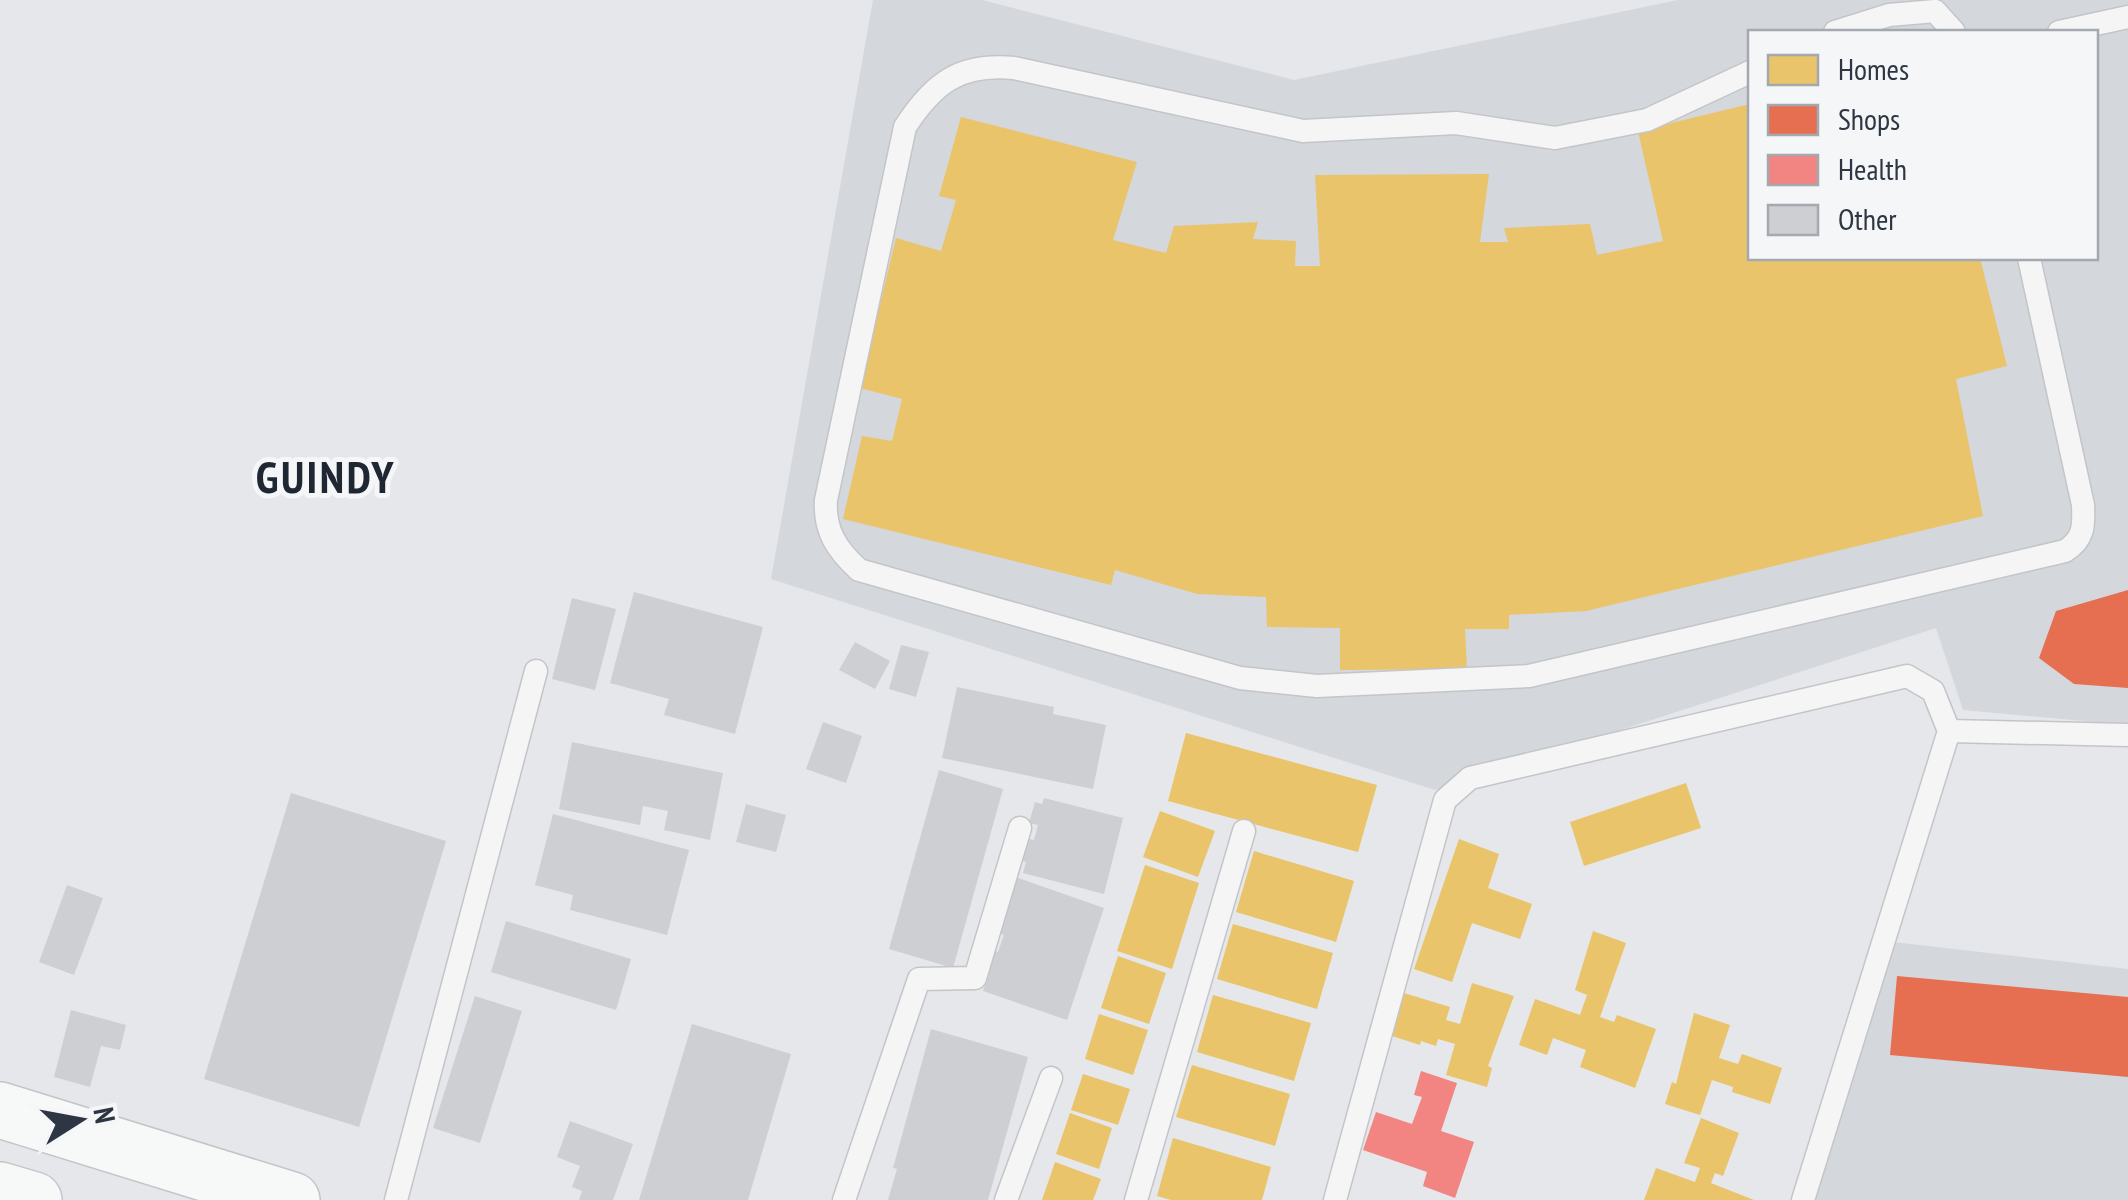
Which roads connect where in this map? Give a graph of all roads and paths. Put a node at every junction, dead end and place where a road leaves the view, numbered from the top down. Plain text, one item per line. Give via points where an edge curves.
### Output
1 (1918, 5) edge
2 (2128, 18) edge
3 (1841, 30) edge
4 (1952, 30) edge
5 (2068, 30) edge
6 (1748, 73) edge
7 (2029, 260) edge
8 (536, 671) dead end
9 (1948, 731) junction
10 (2128, 734) edge
11 (1020, 828) dead end
12 (1244, 830) dead end
13 (1051, 1078) dead end
14 (0, 1110) edge
15 (0, 1190) edge
16 (34, 1200) edge
17 (292, 1200) edge
18 (396, 1200) edge
19 (844, 1200) edge
20 (1006, 1200) edge
21 (1136, 1200) edge
22 (1335, 1200) edge
23 (1803, 1200) edge

1 - 3 lane
1 - 4 lane via 1935,11
2 - 5 lane
6 - 7 lane via 1647,120 1555,138 1456,123 1303,131 1014,68 969,68 937,88 905,126 826,500 829,534 859,570 1240,678 1317,686 1501,678 1576,667 2074,545 2082,536 2084,505
8 - 18 lane
9 - 10 lane
9 - 22 lane via 1933,690 1907,676 1470,778 1446,800
9 - 23 lane
11 - 19 lane via 975,978 919,979
12 - 21 lane
13 - 20 lane
14 - 17 main road
15 - 16 main road

